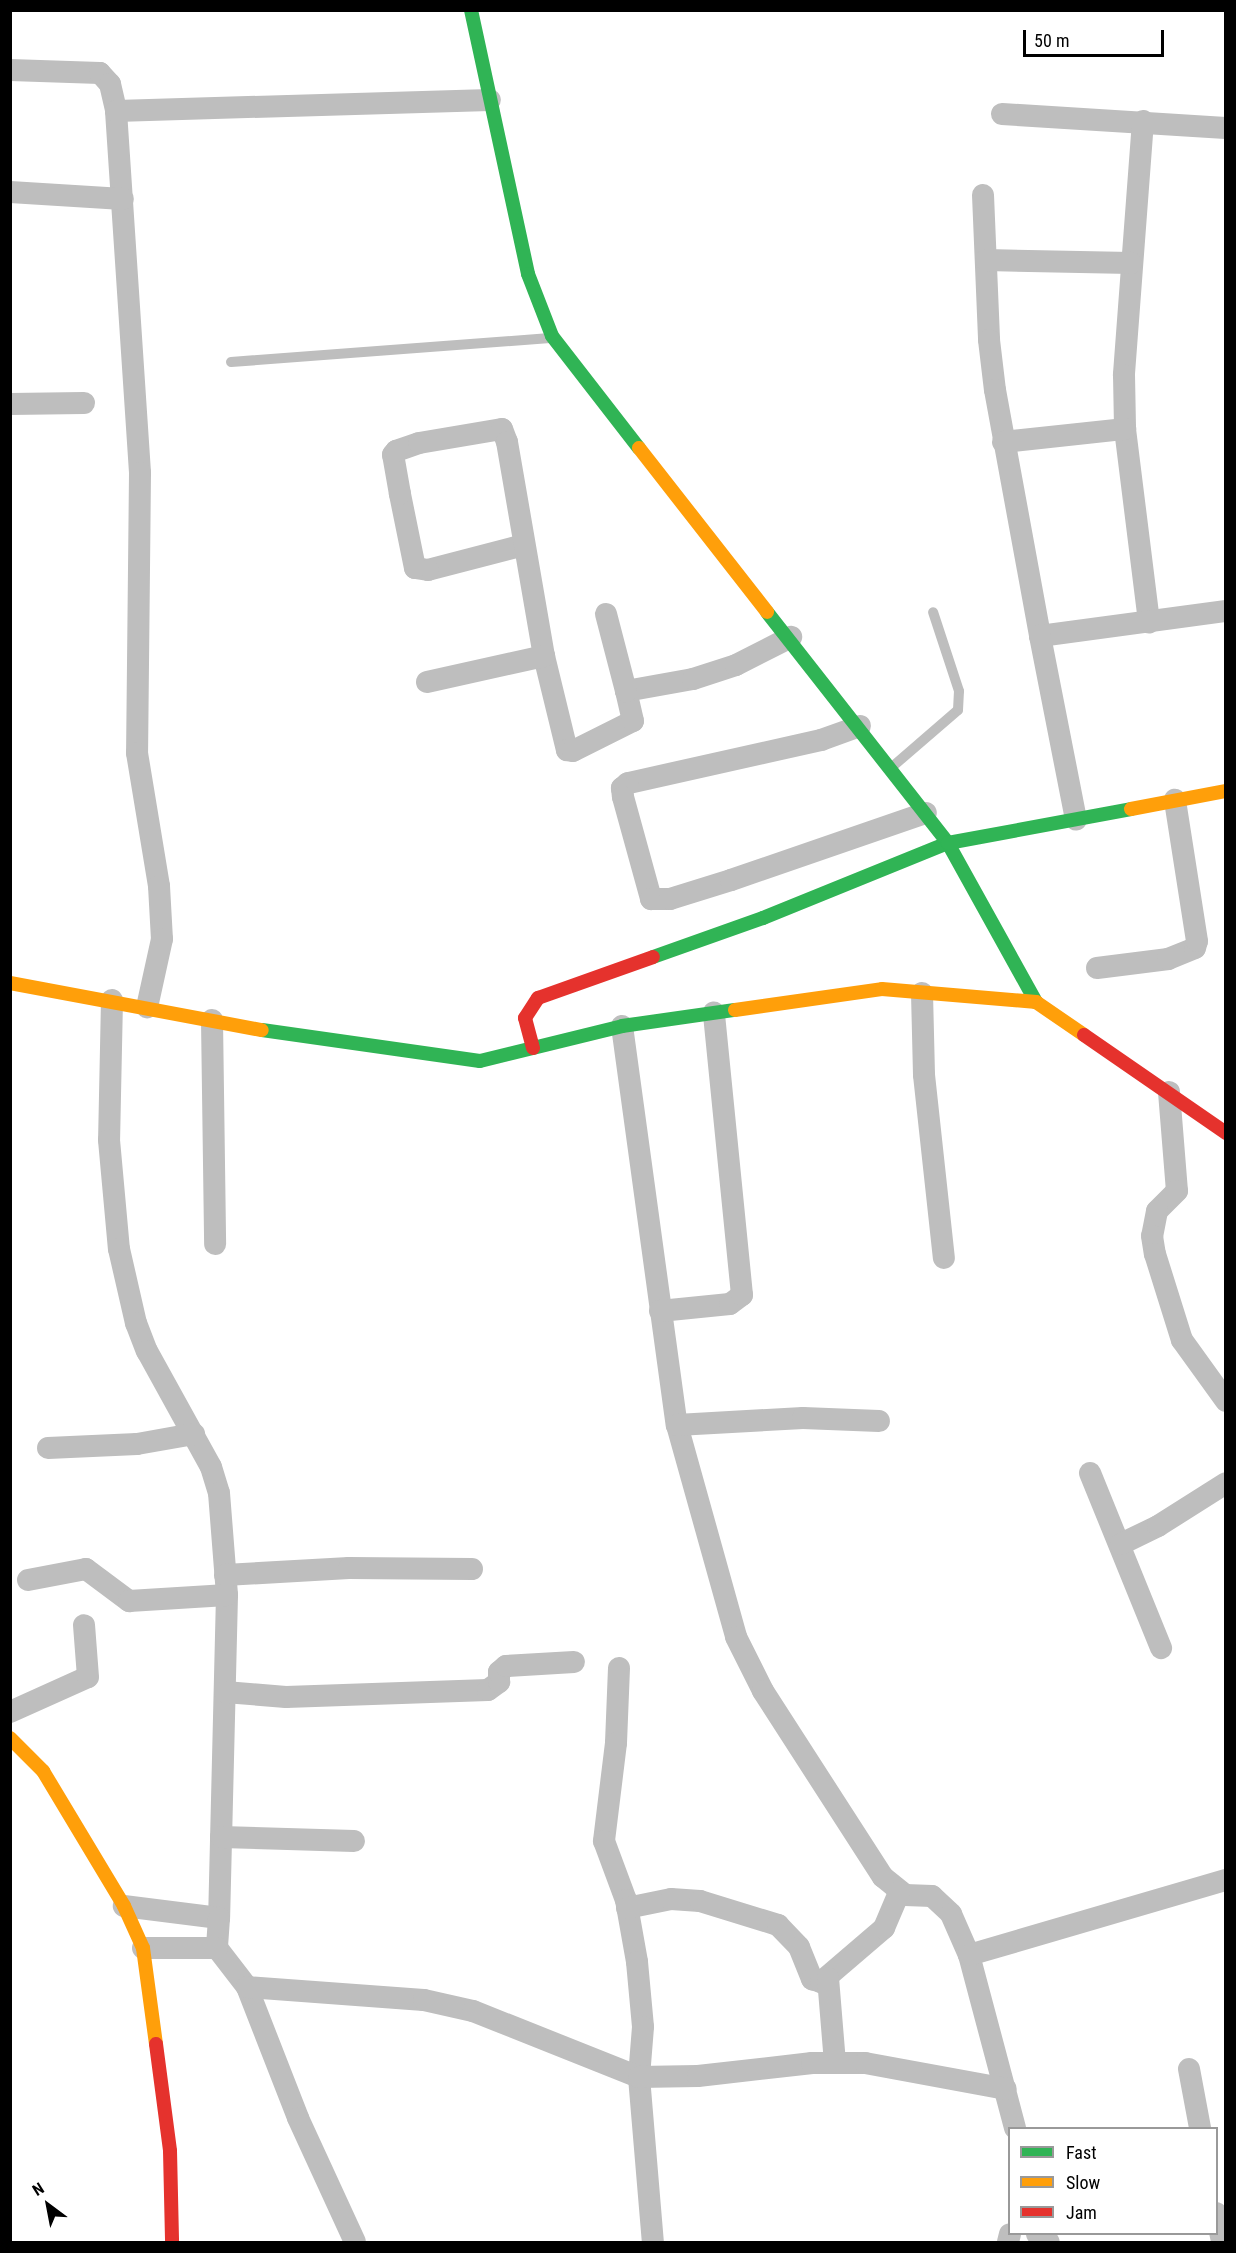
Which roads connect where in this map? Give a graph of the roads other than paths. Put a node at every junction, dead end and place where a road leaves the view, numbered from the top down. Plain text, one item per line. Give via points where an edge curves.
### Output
1 (471, 10) edge
2 (10, 70) edge
3 (490, 100) junction
4 (116, 111) junction
5 (1002, 114) dead end
6 (1143, 121) junction
7 (1226, 128) edge
8 (10, 192) edge
9 (983, 195) dead end
10 (123, 199) junction
11 (986, 260) junction
12 (1131, 263) junction
13 (554, 338) junction
14 (231, 362) dead end
15 (84, 402) dead end
16 (10, 404) edge
17 (1125, 429) junction
18 (1003, 442) junction
19 (524, 545) junction
20 (1226, 611) edge
21 (933, 612) dead end
22 (606, 614) dead end
23 (1149, 623) junction
24 (1040, 636) junction
25 (791, 638) junction
26 (544, 656) junction
27 (427, 682) dead end
28 (626, 691) junction
29 (860, 726) junction
30 (892, 767) junction
31 (1226, 791) edge
32 (1175, 800) junction
33 (926, 813) junction
34 (1076, 819) junction
35 (948, 843) junction
36 (1097, 968) dead end
37 (10, 983) edge
38 (153, 989) junction
39 (922, 993) junction
40 (111, 1000) junction
41 (1036, 1002) junction
42 (714, 1012) junction
43 (212, 1020) junction
44 (622, 1026) junction
45 (533, 1048) junction
46 (1169, 1092) junction
47 (1226, 1133) edge
48 (215, 1244) dead end
49 (944, 1258) dead end
50 (660, 1311) junction
51 (1226, 1401) edge
52 (879, 1421) dead end
53 (677, 1425) junction
54 (194, 1434) junction
55 (48, 1448) dead end
56 (1090, 1473) dead end
57 (1226, 1483) edge
58 (1121, 1544) junction
59 (472, 1569) dead end
60 (28, 1580) dead end
61 (226, 1585) junction
62 (84, 1625) dead end
63 (1161, 1648) dead end
64 (574, 1662) dead end
65 (619, 1668) dead end
66 (225, 1692) junction
67 (10, 1712) edge
68 (10, 1738) edge
69 (221, 1837) junction
70 (354, 1841) dead end
71 (1226, 1881) edge
72 (899, 1892) junction
73 (124, 1906) junction
74 (627, 1908) junction
75 (219, 1918) junction
76 (143, 1948) junction
77 (217, 1948) junction
78 (969, 1955) junction
79 (828, 1978) junction
80 (247, 1987) junction
81 (835, 2063) junction
82 (1189, 2070) dead end
83 (639, 2077) junction
84 (1006, 2089) junction
85 (1015, 2127) edge
86 (1200, 2127) edge
87 (1218, 2223) edge
88 (172, 2242) edge
89 (355, 2242) edge
90 (654, 2242) edge
91 (1222, 2242) edge

1 - 3 street
2 - 4 street via 100,73 110,84
3 - 4 street
3 - 13 street via 528,274
4 - 10 street
5 - 6 street
6 - 7 street
6 - 12 street
8 - 10 street
9 - 11 street
10 - 38 street via 140,473 137,753 159,886 162,939
11 - 12 street
11 - 18 street via 989,340
12 - 17 street
13 - 14 lane
13 - 25 street
15 - 16 street
17 - 18 street
17 - 23 street
18 - 24 street
19 - 19 street via 502,429 419,443 396,451 398,484 415,568 428,570
19 - 26 street
20 - 23 street
21 - 30 lane via 959,691 958,710
22 - 28 street
23 - 24 street
24 - 34 street
25 - 28 street via 736,665 693,679
25 - 29 street
26 - 27 street
26 - 28 street via 567,750 573,751 633,721
29 - 30 street
29 - 33 street via 822,740 628,783 622,788 622,797 651,899 670,898 731,880
30 - 33 street
31 - 32 street
32 - 34 street
32 - 36 street via 1195,948 1167,959
33 - 35 street
34 - 35 street
35 - 41 street
35 - 45 street via 763,918 538,998 525,1018
37 - 40 street
38 - 40 street
38 - 43 street
39 - 41 street
39 - 42 street via 882,989
39 - 49 street via 924,1075
40 - 54 street via 109,1140 119,1250 136,1323
41 - 46 street
42 - 44 street
42 - 50 street via 742,1295 730,1304
43 - 45 street via 396,1054 480,1061
43 - 48 street
44 - 45 street
44 - 50 street
46 - 47 street
46 - 51 street via 1177,1191 1157,1211 1152,1236 1155,1254 1182,1340
50 - 53 street
52 - 53 street via 803,1418
53 - 72 street via 736,1637 763,1691 883,1877
54 - 55 street via 136,1444
54 - 61 street via 219,1493
56 - 58 street
57 - 58 street via 1158,1526
58 - 63 street
59 - 61 street via 349,1568
60 - 61 street via 86,1569 129,1601
61 - 66 street
62 - 67 street via 88,1677
64 - 66 street via 506,1666 499,1672 499,1682 488,1690 286,1697
65 - 74 street via 616,1743 604,1841
66 - 69 street
68 - 73 street via 43,1771
69 - 70 street
69 - 75 street
71 - 78 street
72 - 78 street via 932,1896 941,1902
72 - 79 street via 884,1928
73 - 75 street
73 - 76 street
74 - 79 street via 671,1899 700,1901 778,1926 799,1947 812,1979 821,1982
74 - 83 street via 643,2027
75 - 77 street
76 - 77 street
76 - 88 street via 170,2151
77 - 80 street
78 - 84 street
79 - 81 street
80 - 83 street via 424,2000 472,2011
80 - 89 street via 298,2118
81 - 83 street via 698,2076
81 - 84 street via 865,2063
82 - 86 street
83 - 90 street
84 - 85 street
87 - 91 street

